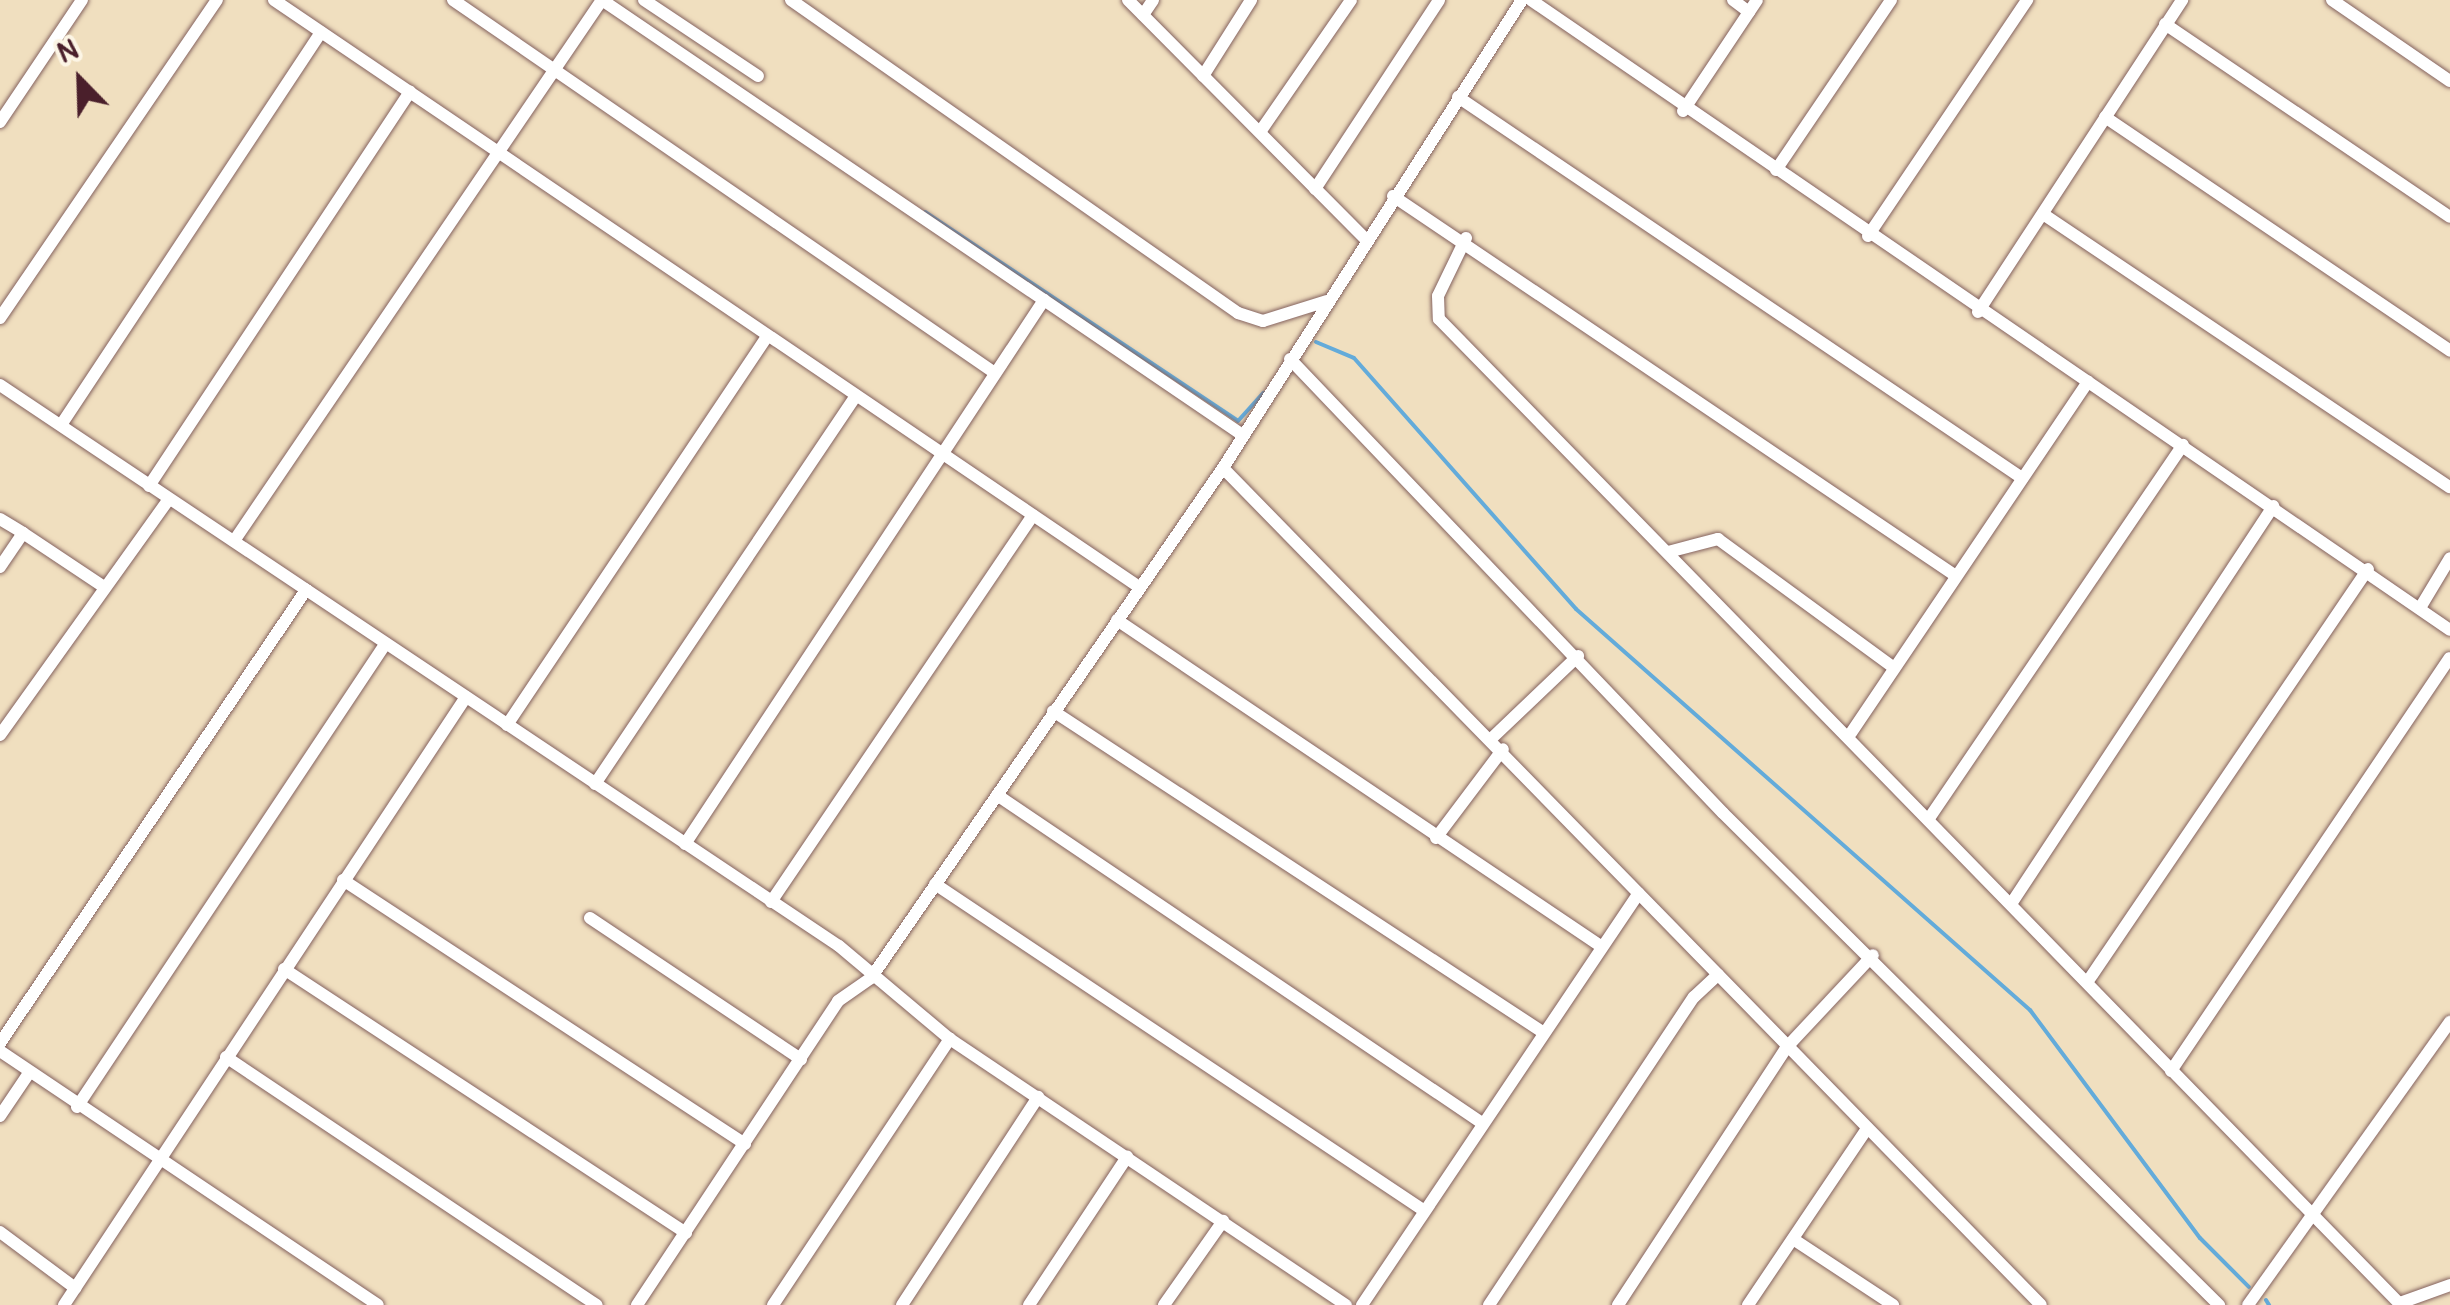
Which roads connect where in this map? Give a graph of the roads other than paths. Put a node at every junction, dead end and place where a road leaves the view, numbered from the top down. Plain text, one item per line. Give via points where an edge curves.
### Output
1 (82, 0) edge
2 (217, 0) edge
3 (274, 0) edge
4 (453, 0) edge
5 (602, 0) edge
6 (644, 0) edge
7 (792, 0) edge
8 (1128, 0) edge
9 (1154, 0) edge
10 (1251, 0) edge
11 (1351, 0) edge
12 (1439, 0) edge
13 (1522, 0) edge
14 (1531, 0) edge
15 (1733, 0) edge
16 (1891, 0) edge
17 (2027, 0) edge
18 (2182, 0) edge
19 (2332, 0) edge
20 (1753, 6) edge
21 (1142, 15) junction
22 (2165, 24) junction
23 (321, 32) junction
24 (552, 68) junction
25 (758, 76) dead end
26 (1202, 76) junction
27 (2450, 81) edge
28 (410, 92) junction
29 (1458, 97) junction
30 (1683, 111) junction
31 (2105, 116) junction
32 (0, 122) edge
33 (1260, 132) junction
34 (496, 152) junction
35 (1776, 170) junction
36 (1314, 189) junction
37 (1393, 196) junction
38 (2043, 214) junction
39 (2450, 217) edge
40 (1868, 236) junction
41 (1466, 238) junction
42 (1366, 240) junction
43 (1044, 300) junction
44 (1327, 301) junction
45 (1978, 312) junction
46 (0, 318) edge
47 (767, 337) junction
48 (2450, 351) edge
49 (1290, 358) junction
50 (995, 373) junction
51 (2088, 381) junction
52 (3, 392) edge
53 (856, 396) junction
54 (61, 425) junction
55 (1241, 434) junction
56 (2184, 445) junction
57 (942, 452) junction
58 (1222, 468) junction
59 (2022, 478) junction
60 (148, 486) junction
61 (2450, 488) edge
62 (168, 500) junction
63 (2273, 506) junction
64 (1033, 515) junction
65 (0, 519) edge
66 (23, 533) junction
67 (234, 541) junction
68 (1668, 552) junction
69 (2450, 558) edge
70 (0, 567) edge
71 (2368, 569) junction
72 (1956, 576) junction
73 (104, 587) junction
74 (1138, 587) junction
75 (306, 590) junction
76 (2420, 608) junction
77 (1117, 620) junction
78 (2450, 630) edge
79 (386, 644) junction
80 (1578, 656) junction
81 (2450, 658) edge
82 (1894, 668) junction
83 (466, 697) junction
84 (1053, 711) junction
85 (507, 726) junction
86 (1851, 733) junction
87 (0, 735) edge
88 (1492, 738) junction
89 (1503, 749) junction
90 (596, 784) junction
91 (997, 796) junction
92 (1930, 817) junction
93 (1436, 838) junction
94 (685, 844) junction
95 (342, 880) junction
96 (935, 884) junction
97 (1639, 892) junction
98 (2013, 901) junction
99 (770, 902) junction
100 (590, 918) dead end
101 (1599, 945) junction
102 (1873, 954) junction
103 (284, 970) junction
104 (1718, 975) junction
105 (871, 978) junction
106 (2088, 981) junction
107 (2450, 1022) edge
108 (1541, 1032) junction
109 (2444, 1036) edge
110 (950, 1038) junction
111 (0, 1043) edge
112 (1786, 1048) junction
113 (0, 1051) edge
114 (226, 1057) junction
115 (801, 1059) junction
116 (2171, 1071) junction
117 (30, 1073) junction
118 (1038, 1097) junction
119 (77, 1107) junction
120 (0, 1116) edge
121 (1482, 1123) junction
122 (1866, 1130) junction
123 (745, 1144) junction
124 (158, 1157) junction
125 (1127, 1157) junction
126 (1424, 1210) junction
127 (2317, 1212) junction
128 (1223, 1221) junction
129 (0, 1232) edge
130 (686, 1233) junction
131 (1793, 1239) junction
132 (2450, 1285) edge
133 (75, 1288) junction
134 (1326, 1291) junction
135 (2400, 1304) edge
136 (64, 1305) edge
137 (378, 1305) edge
138 (597, 1305) edge
139 (637, 1305) edge
140 (774, 1305) edge
141 (902, 1305) edge
142 (1029, 1305) edge
143 (1164, 1305) edge
144 (1316, 1305) edge
145 (1346, 1305) edge
146 (1362, 1305) edge
147 (1489, 1305) edge
148 (1618, 1305) edge
149 (1748, 1305) edge
150 (1893, 1305) edge
151 (2041, 1305) edge
152 (2220, 1305) edge
153 (2248, 1305) edge

1 - 32 street
2 - 46 street
3 - 23 street
4 - 24 street
5 - 24 street
5 - 43 street
6 - 25 street
7 - 44 street via 1238,313 1263,321
8 - 21 street
9 - 21 street
10 - 26 street
11 - 33 street
12 - 36 street
13 - 29 street
14 - 30 street
15 - 20 street
16 - 35 street
17 - 40 street
18 - 22 street
19 - 27 street
20 - 30 street
21 - 26 street
22 - 31 street
22 - 39 street
23 - 28 street
23 - 54 street
24 - 34 street
24 - 50 street
26 - 33 street
28 - 34 street
28 - 60 street
29 - 37 street
29 - 59 street
30 - 35 street
31 - 38 street
31 - 48 street
33 - 36 street
34 - 47 street
34 - 67 street
35 - 40 street
36 - 42 street
37 - 41 street
37 - 42 street
38 - 45 street
38 - 61 street
40 - 45 street
41 - 68 street via 1438,296 1438,319
41 - 72 street
42 - 44 street
43 - 50 street
43 - 55 street
44 - 49 street
45 - 51 street
47 - 53 street
47 - 85 street
49 - 55 street
49 - 80 street
50 - 57 street
51 - 56 street
51 - 59 street
52 - 54 street
53 - 57 street
53 - 90 street
54 - 60 street
55 - 58 street
56 - 63 street
56 - 92 street
57 - 64 street
57 - 94 street
58 - 74 street
58 - 88 street
59 - 72 street
60 - 62 street
62 - 67 street
62 - 73 street
63 - 71 street
63 - 98 street
64 - 74 street
64 - 99 street
65 - 66 street
66 - 70 street
66 - 73 street
67 - 75 street
68 - 82 street via 1718,539
68 - 86 street
69 - 76 street
71 - 76 street
71 - 106 street
72 - 82 street
73 - 87 street
74 - 77 street
75 - 79 street
75 - 111 street
76 - 78 street
77 - 84 street
77 - 93 street
79 - 83 street
79 - 119 street
80 - 88 street
80 - 102 street
81 - 116 street
82 - 86 street
83 - 85 street
83 - 95 street
84 - 91 street
84 - 108 street
85 - 90 street
86 - 92 street
88 - 89 street
89 - 93 street
89 - 97 street
90 - 94 street
91 - 96 street
91 - 121 street
92 - 98 street
93 - 101 street
94 - 99 street
95 - 103 street
95 - 123 street
96 - 105 street
96 - 126 street
97 - 101 street
97 - 104 street
98 - 106 street
99 - 105 street
100 - 115 street
101 - 108 street
102 - 112 street
102 - 152 street
103 - 114 street
103 - 130 street
104 - 112 street
104 - 147 street via 1694,997
105 - 110 street
105 - 115 street via 838,1001
106 - 116 street
107 - 109 street
108 - 121 street
109 - 127 street
110 - 118 street
110 - 140 street
112 - 122 street
112 - 148 street
113 - 117 street
114 - 124 street
114 - 138 street
115 - 123 street
116 - 127 street
117 - 119 street
117 - 120 street
118 - 125 street
118 - 141 street
119 - 124 street
121 - 126 street
122 - 131 street
122 - 151 street
123 - 130 street
124 - 133 street
124 - 137 street
125 - 128 street
125 - 142 street
126 - 146 street
127 - 135 street
127 - 153 street
128 - 134 street
128 - 143 street
129 - 133 street
130 - 139 street
131 - 149 street
131 - 150 street
132 - 135 street
133 - 136 street
134 - 144 street
134 - 145 street

